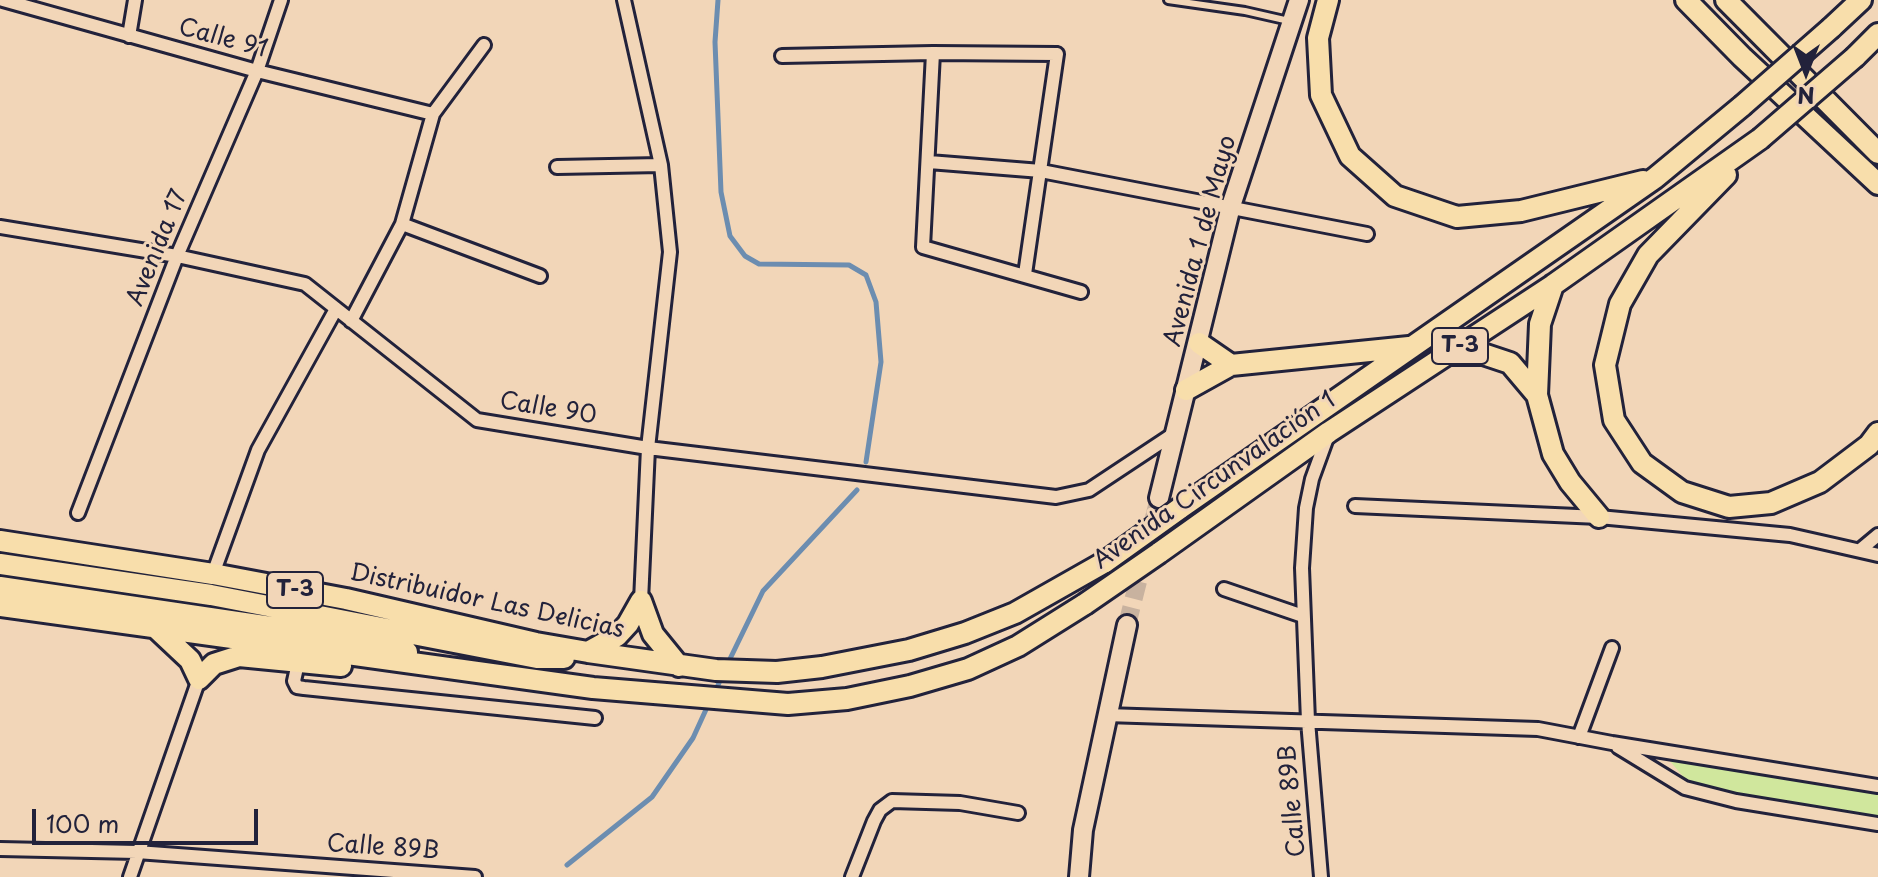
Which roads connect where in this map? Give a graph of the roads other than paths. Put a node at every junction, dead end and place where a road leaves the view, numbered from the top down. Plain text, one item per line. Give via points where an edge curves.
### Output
1 (3, 0) edge
2 (135, 0) edge
3 (281, 0) edge
4 (624, 0) edge
5 (1168, 0) edge
6 (1299, 0) edge
7 (1328, 0) edge
8 (1686, 0) edge
9 (1726, 0) edge
10 (1861, 0) edge
11 (1292, 22) junction
12 (1878, 34) edge
13 (129, 36) junction
14 (484, 45) dead end
15 (933, 53) junction
16 (782, 56) dead end
17 (257, 71) junction
18 (433, 114) junction
19 (1760, 139) junction
20 (1878, 153) edge
21 (929, 162) junction
22 (661, 165) junction
23 (557, 167) dead end
24 (1041, 171) junction
25 (1871, 177) edge
26 (1655, 178) junction
27 (1878, 194) edge
28 (1231, 206) junction
29 (402, 224) junction
30 (1, 231) edge
31 (1367, 234) dead end
32 (177, 256) junction
33 (1025, 274) junction
34 (540, 276) dead end
35 (1553, 285) junction
36 (1081, 292) dead end
37 (336, 309) junction
38 (351, 321) junction
39 (1199, 343) junction
40 (1413, 346) junction
41 (1448, 354) junction
42 (1231, 365) junction
43 (1186, 390) junction
44 (1537, 395) junction
45 (1329, 432) junction
46 (1175, 433) junction
47 (1878, 433) edge
48 (648, 448) junction
49 (1159, 498) tunnel mouth
50 (1355, 506) dead end
51 (78, 513) dead end
52 (1599, 517) junction
53 (1878, 535) edge
54 (0, 541) edge
55 (1860, 550) junction
56 (1878, 555) edge
57 (0, 564) edge
58 (213, 574) junction
59 (0, 587) edge
60 (1224, 589) dead end
61 (641, 601) junction
62 (0, 606) edge
63 (1303, 616) junction
64 (1127, 625) tunnel mouth
65 (155, 628) junction
66 (1612, 648) dead end
67 (588, 652) junction
68 (632, 659) junction
69 (298, 663) junction
70 (679, 666) junction
71 (485, 673) junction
72 (199, 679) junction
73 (1106, 715) junction
74 (595, 718) dead end
75 (1308, 721) junction
76 (1579, 737) junction
77 (1612, 743) junction
78 (1878, 786) edge
79 (1018, 813) dead end
80 (1878, 824) edge
81 (0, 849) edge
82 (137, 852) junction
83 (130, 877) edge
84 (475, 877) edge
85 (852, 877) edge
86 (1079, 877) edge
87 (1321, 877) edge

1 - 13 street, Calle 91
2 - 13 street
3 - 17 street, Avenida 17
4 - 22 street
5 - 11 lane
6 - 11 street, Avenida 1 de Mayo
7 - 26 main road via 1318,38 1321,95 1350,156 1395,196 1457,217 1521,211
8 - 25 main road
9 - 20 main road
10 - 26 main road, Avenida Circunvalación 1 / T-3, bridge
11 - 28 street, Avenida 1 de Mayo
12 - 19 main road, Avenida Circunvalación 1 / T-3, bridge
13 - 17 street, Calle 91
14 - 18 street
15 - 16 street
15 - 21 street
15 - 24 street via 1057,54
17 - 18 street, Calle 91
17 - 32 street, Avenida 17
18 - 29 street
19 - 35 main road, Avenida Circunvalación 1 / T-3
19 - 47 main road via 1648,255 1620,304 1605,365 1614,420 1642,463 1682,492 1729,507 1771,503 1820,482
21 - 24 street
21 - 33 street via 923,247
22 - 23 street
22 - 48 street via 670,252
24 - 28 street
24 - 33 street
25 - 27 main road
26 - 40 main road, Avenida Circunvalación 1 / T-3
28 - 31 street
28 - 39 street, Avenida 1 de Mayo
29 - 34 street
29 - 38 street
30 - 32 street, Calle 90
32 - 37 street, Calle 90 via 305,284
32 - 51 street, Avenida 17
33 - 36 street
35 - 41 main road, Avenida Circunvalación 1 / T-3
35 - 44 main road via 1540,324
37 - 38 street, Calle 90
37 - 58 street via 258,450
38 - 48 street, Calle 90 via 477,420
39 - 42 main road
39 - 43 street, Avenida 1 de Mayo
40 - 42 main road
40 - 70 main road, Avenida Circunvalación 1 / T-3, bridge via 1105,562 1015,613 909,650 822,667 777,672
41 - 44 main road via 1483,354 1510,363
41 - 45 main road, Avenida Circunvalación 1 / T-3
42 - 43 main road
43 - 46 street, Avenida 1 de Mayo
44 - 52 main road via 1553,454
45 - 63 street, Calle 89B via 1306,508
45 - 71 main road, Avenida Circunvalación 1 / T-3, bridge via 1018,646 968,669 910,686 788,704
46 - 48 street, Calle 90 via 1089,490 1056,497
46 - 49 street, Avenida 1 de Mayo
48 - 61 street
50 - 52 street
52 - 55 street via 1790,535
53 - 55 street
54 - 58 main road, Distribuidor Las Delicias / T-3
55 - 56 street
57 - 68 main road via 211,595 537,658
58 - 67 main road, Distribuidor Las Delicias / T-3
59 - 71 main road via 366,641
60 - 63 street
61 - 67 main road via 617,636
61 - 70 main road via 653,634
62 - 65 main road, T-3
63 - 75 street, Calle 89B
64 - 73 street
65 - 71 main road, T-3
65 - 72 main road via 190,660
66 - 76 street
67 - 68 main road, Distribuidor Las Delicias / T-3
68 - 70 main road, Avenida Circunvalación 1 / T-3
69 - 71 main road
69 - 72 main road via 239,656 214,664
69 - 74 street via 297,687
72 - 82 street
73 - 75 street
73 - 86 street
75 - 76 street via 1538,729
75 - 87 street, Calle 89B
76 - 77 street
77 - 78 street
77 - 80 street via 1685,788
79 - 85 street via 960,803 892,801 874,821
81 - 82 street, Calle 89B
82 - 83 street
82 - 84 street, Calle 89B

